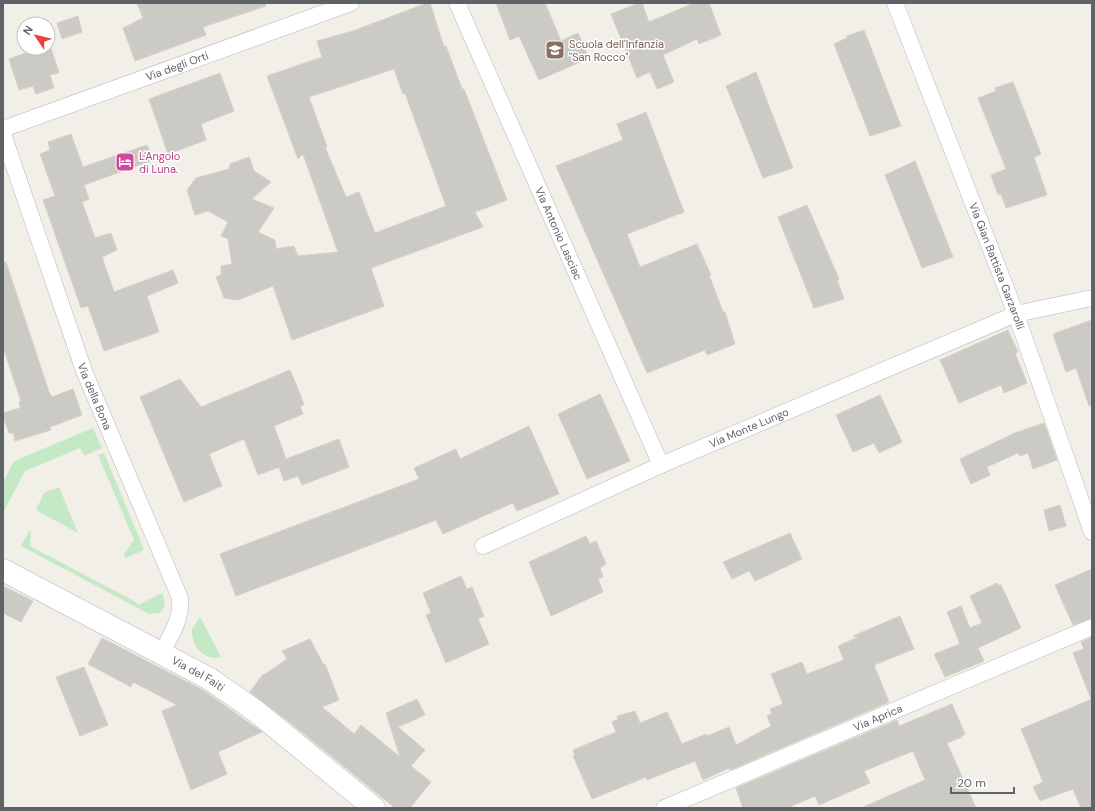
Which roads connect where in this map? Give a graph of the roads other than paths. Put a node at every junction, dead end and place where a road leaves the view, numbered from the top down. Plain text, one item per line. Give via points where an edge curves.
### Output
1 (351, 3) edge
2 (457, 3) edge
3 (895, 3) edge
4 (3, 129) edge
5 (3, 134) edge
6 (1092, 298) edge
7 (1016, 314) junction
8 (661, 465) junction
9 (1092, 532) edge
10 (483, 546) dead end
11 (3, 570) edge
12 (1092, 627) edge
13 (161, 654) junction
14 (374, 808) edge
15 (664, 808) edge

1 - 4 street, Via degli Orti
2 - 8 street, Via Antonio Lasciac
3 - 7 street, Via Gian Battista Garzarolli
5 - 13 street, Via della Bona via 84,371 180,598 179,616
6 - 7 street, Via Monte Lungo
7 - 8 street, Via Monte Lungo
7 - 9 street, Via Gian Battista Garzarolli
8 - 10 street, Via Monte Lungo
11 - 13 street, Via del Faiti
12 - 15 street, Via Aprica
13 - 14 street, Via del Faiti via 210,679 257,712

